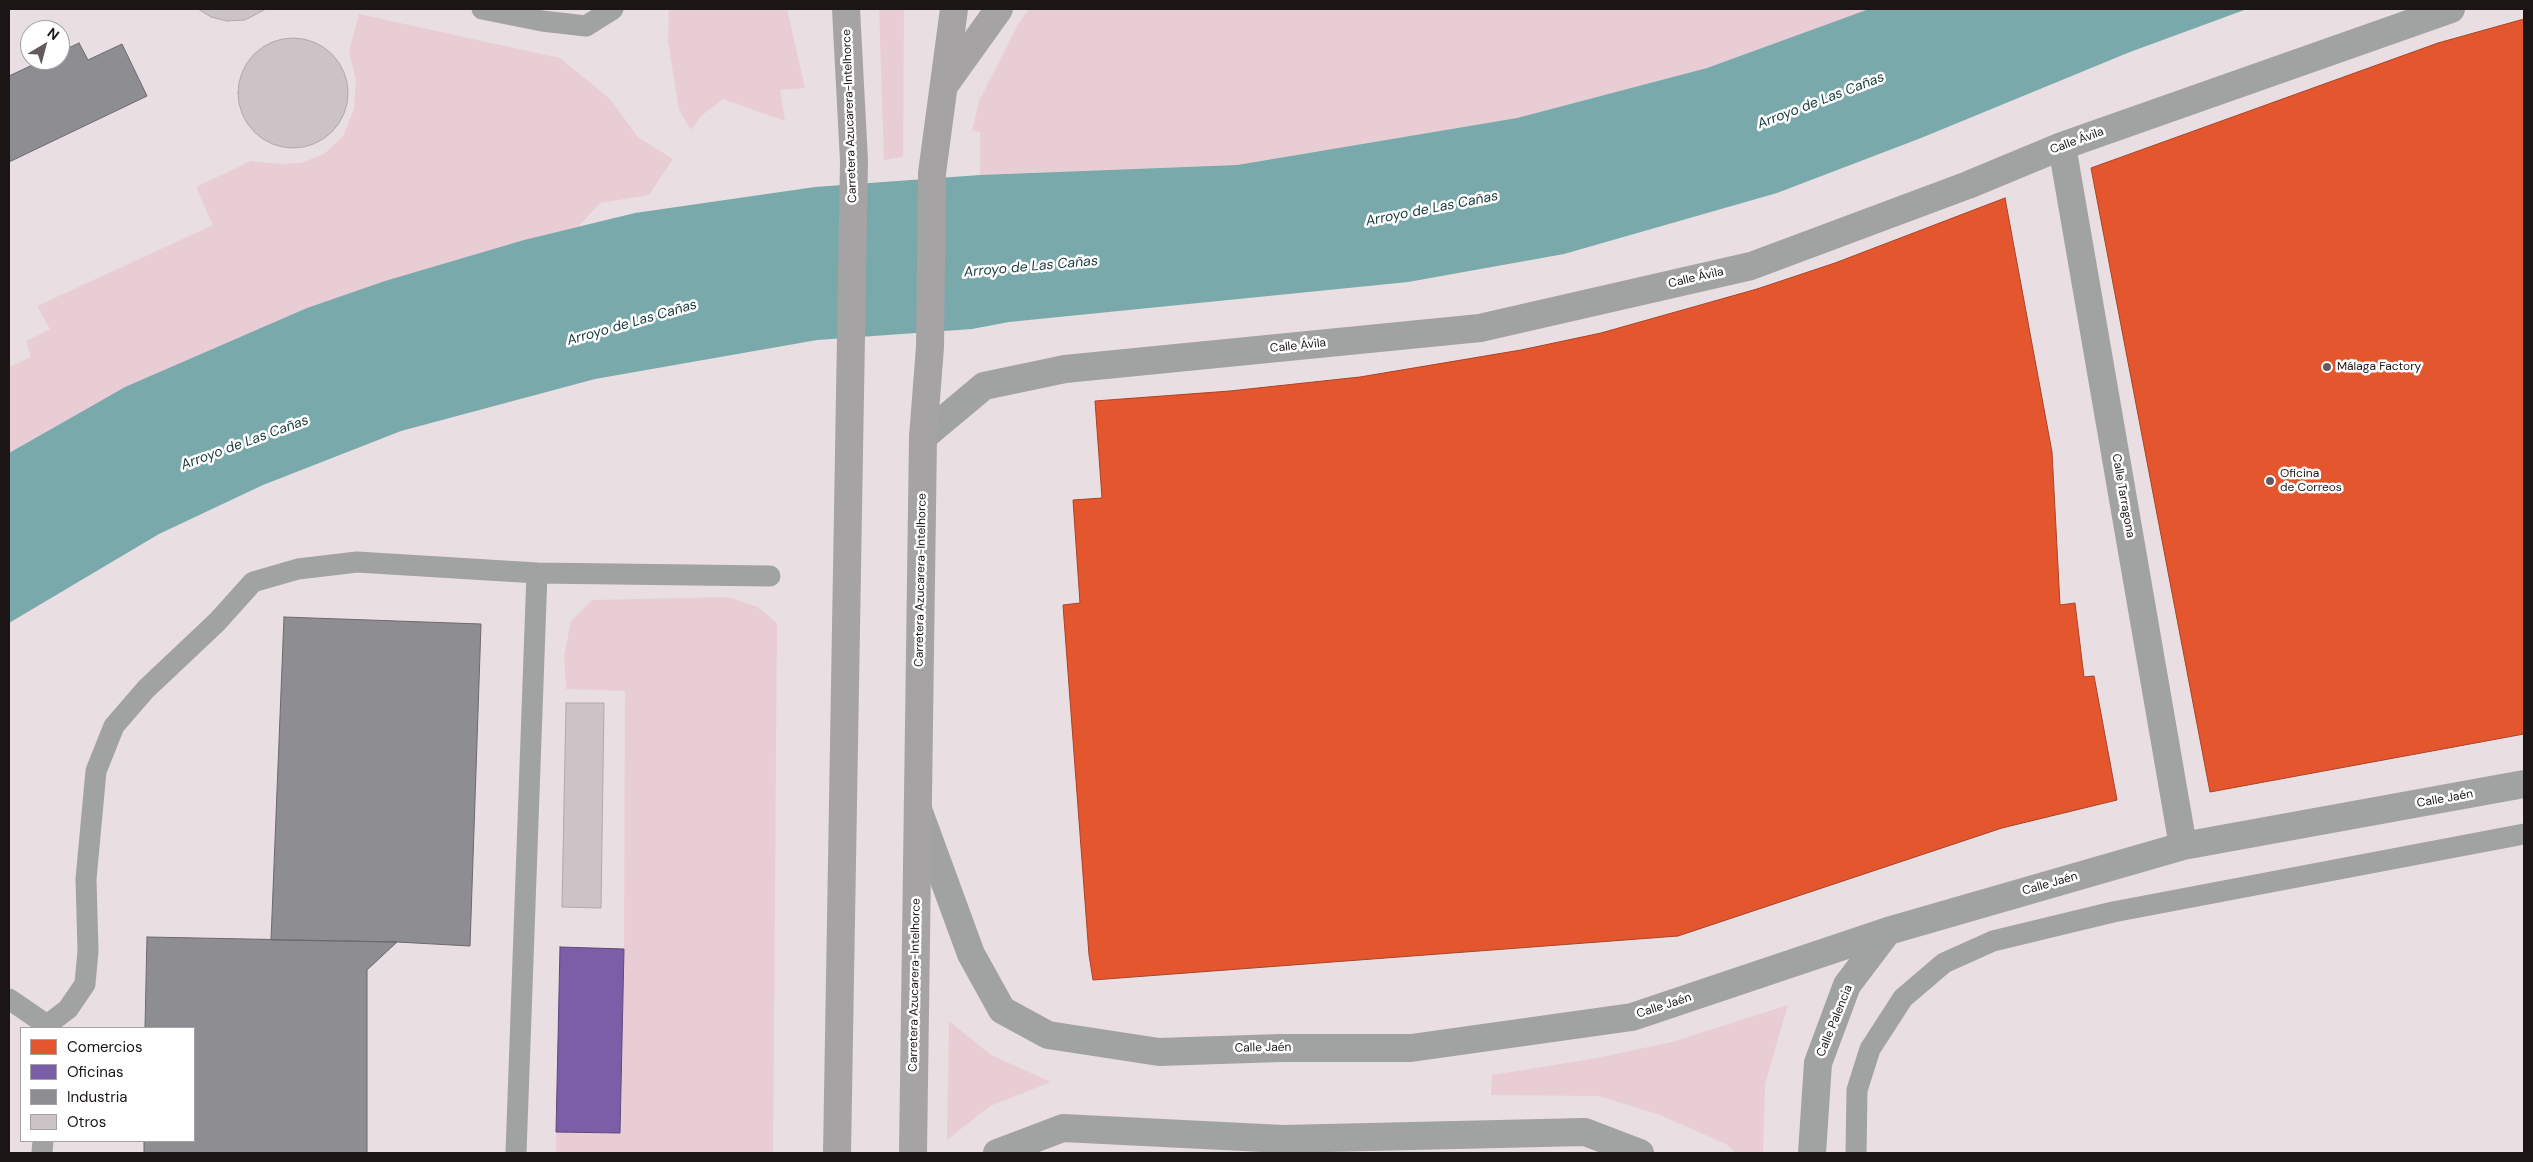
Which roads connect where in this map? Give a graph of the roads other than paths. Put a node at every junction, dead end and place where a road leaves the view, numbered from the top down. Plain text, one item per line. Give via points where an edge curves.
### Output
1 (482, 9) edge
2 (613, 9) edge
3 (846, 9) edge
4 (954, 9) edge
5 (999, 9) edge
6 (2451, 9) edge
7 (944, 86) junction
8 (2062, 146) junction
9 (924, 437) junction
10 (537, 573) junction
11 (770, 576) dead end
12 (2524, 784) edge
13 (918, 811) junction
14 (2524, 834) edge
15 (2183, 846) junction
16 (1888, 931) junction
17 (9, 999) edge
18 (47, 1027) edge
19 (516, 1153) edge
20 (837, 1153) edge
21 (913, 1153) edge
22 (997, 1153) edge
23 (1640, 1153) edge
24 (1812, 1153) edge
25 (1856, 1153) edge

1 - 2 lane via 586,26
3 - 20 main road, Carretera Azucarera-Intelhorce via 854,161
4 - 7 main road, Carretera Azucarera-Intelhorce
5 - 7 main road
6 - 8 street, Calle Ávila
7 - 9 main road, Carretera Azucarera-Intelhorce via 932,173 930,347
8 - 9 street, Calle Ávila via 1968,185 1750,266 1480,328 1065,369 984,386
8 - 15 street, Calle Tarragona
9 - 13 main road, Carretera Azucarera-Intelhorce
10 - 11 lane
10 - 18 lane via 357,562 298,569 253,582 217,622 146,689 114,726 96,771 86,879 88,951 84,984 68,1009
10 - 19 lane
12 - 15 street, Calle Jaén
13 - 16 street, Calle Jaén via 970,954 1002,1010 1048,1035 1159,1052 1411,1048 1632,1017
13 - 21 main road, Carretera Azucarera-Intelhorce
14 - 25 lane via 2113,912 1993,941 1944,963 1903,998 1870,1050 1857,1090
15 - 16 street, Calle Jaén
16 - 24 street, Calle Palencia via 1847,985 1818,1063
17 - 18 lane
22 - 23 street via 1063,1128 1283,1139 1585,1132

